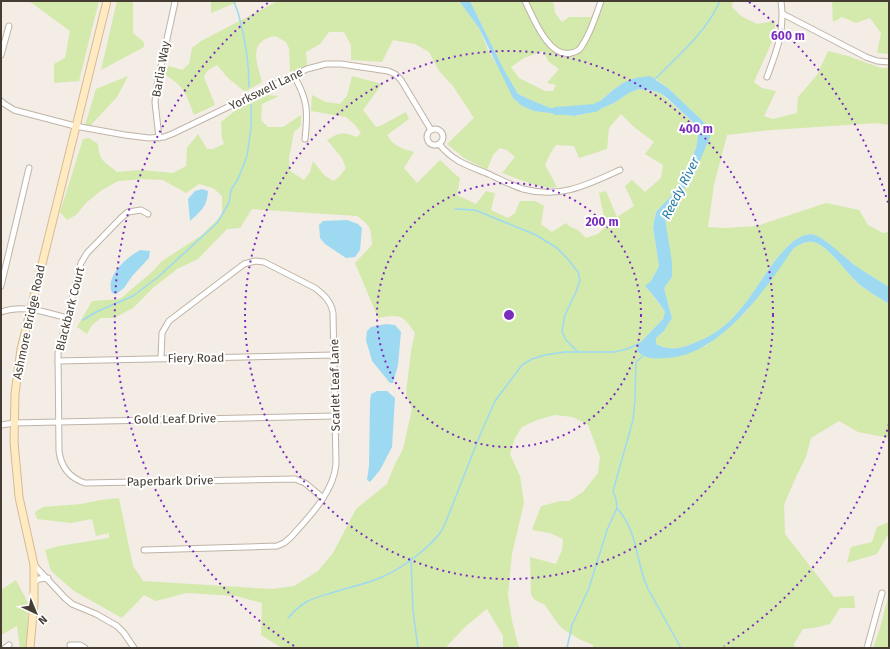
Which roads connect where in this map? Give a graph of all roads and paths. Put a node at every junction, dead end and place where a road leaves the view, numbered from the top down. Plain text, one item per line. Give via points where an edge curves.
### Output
1 (107, 1) edge
2 (525, 1) edge
3 (601, 1) edge
4 (781, 1) edge
5 (174, 2) edge
6 (783, 14) junction
7 (9, 26) dead end
8 (1, 55) edge
9 (889, 62) edge
10 (294, 76) junction
11 (767, 77) dead end
12 (1, 101) edge
13 (76, 126) junction
14 (432, 130) junction
15 (159, 138) junction
16 (305, 139) dead end
17 (439, 144) junction
18 (29, 168) dead end
19 (620, 170) dead end
20 (148, 214) dead end
21 (3, 268) edge
22 (1, 286) edge
23 (31, 309) junction
24 (1, 312) edge
25 (67, 318) junction
26 (334, 355) junction
27 (161, 358) junction
28 (58, 360) junction
29 (335, 416) junction
30 (59, 422) junction
31 (14, 423) junction
32 (1, 425) edge
33 (323, 498) junction
34 (144, 550) dead end
35 (34, 565) junction
36 (48, 578) junction
37 (34, 582) junction
38 (882, 593) dead end
39 (70, 645) dead end
40 (30, 648) edge
41 (85, 648) edge
42 (134, 648) edge
43 (867, 648) edge

1 - 13 main road, Ashmore Bridge Road
2 - 3 street via 548,43 556,51 567,54 584,44
4 - 6 street
5 - 15 street, Barlia Way via 156,86
6 - 9 street via 866,57
6 - 11 street via 781,37
7 - 8 street
10 - 14 street, Yorkswell Lane via 316,66 333,63 388,71 401,80
10 - 15 street, Yorkswell Lane
10 - 16 street via 303,91 307,106
12 - 13 street, Yorkswell Lane via 14,110
13 - 15 street, Yorkswell Lane
13 - 23 main road, Ashmore Bridge Road
14 - 17 street via 441,133 443,138
14 - 17 street via 427,136 428,141 434,145
17 - 19 street via 458,161 517,187 535,191 577,189
18 - 21 street
20 - 25 street, Blackbark Court via 141,210 128,212 87,253 81,263
21 - 22 street
23 - 24 street
23 - 25 street
23 - 31 main road, Ashmore Bridge Road via 18,364
25 - 28 street, Blackbark Court
26 - 27 street, Fiery Road
26 - 27 street, Scarlet Leaf Lane via 334,313 325,296 271,265 255,261 240,266 169,321 162,333
26 - 29 street, Scarlet Leaf Lane
27 - 28 street, Fiery Road
28 - 30 street, Blackbark Court
29 - 30 street, Gold Leaf Drive
29 - 33 street, Scarlet Leaf Lane via 336,470
30 - 31 street, Gold Leaf Drive
30 - 33 street, Paperbark Drive via 61,461 68,473 85,483 290,479 305,483
31 - 32 street, Gold Leaf Drive
31 - 35 main road, Ashmore Bridge Road via 19,497
33 - 34 street, Scarlet Leaf Lane via 291,537 277,546
35 - 36 street
35 - 37 main road, Ashmore Bridge Road
36 - 37 street
36 - 42 street via 69,602 117,626
37 - 40 main road, Ashmore Bridge Road
38 - 43 street
39 - 41 street

